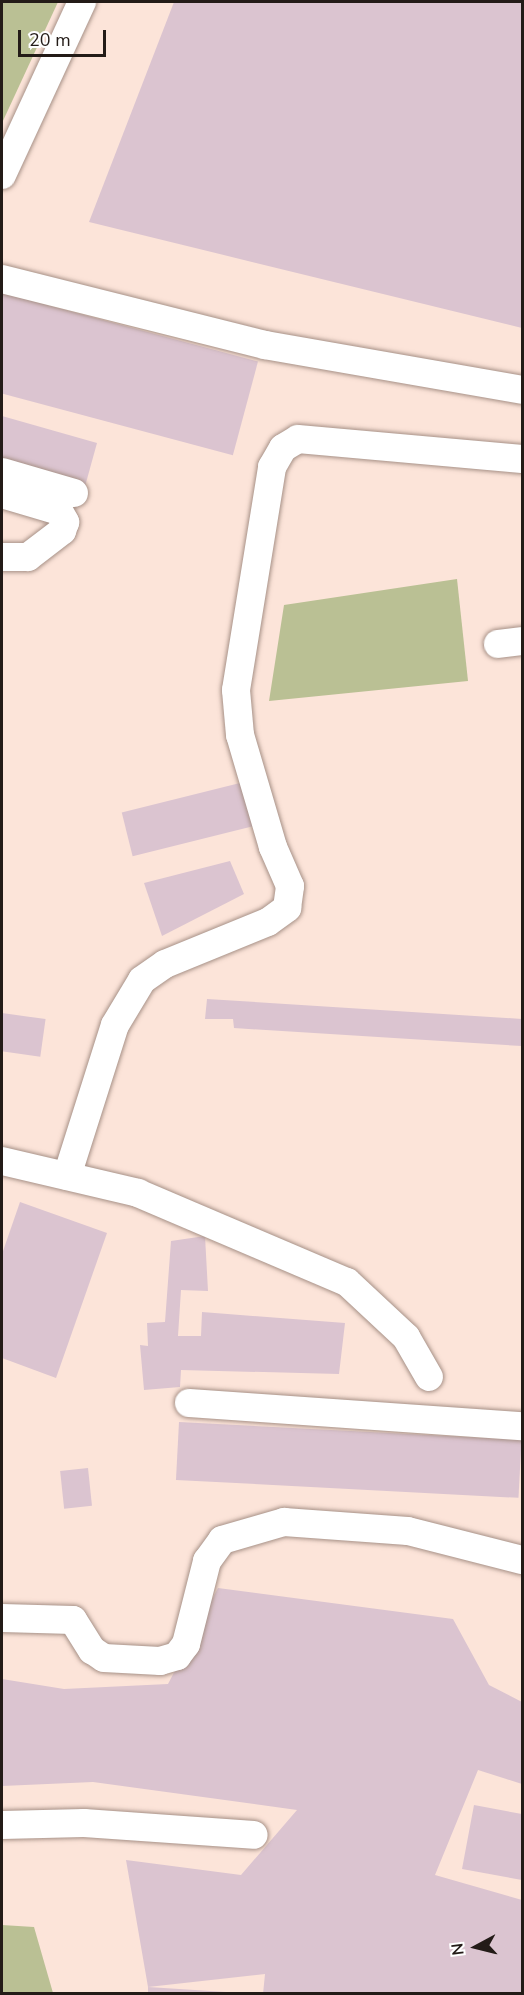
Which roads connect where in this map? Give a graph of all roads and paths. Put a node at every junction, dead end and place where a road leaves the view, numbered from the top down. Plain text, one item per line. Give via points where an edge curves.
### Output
1 (82, 2) edge
2 (2, 175) edge
3 (2, 279) edge
4 (522, 390) edge
5 (522, 459) edge
6 (2, 472) edge
7 (74, 493) dead end
8 (2, 494) edge
9 (2, 557) edge
10 (2, 1161) edge
11 (67, 1176) junction
12 (429, 1377) dead end
13 (189, 1403) dead end
14 (522, 1426) edge
15 (522, 1560) edge
16 (2, 1618) edge
17 (2, 1825) edge
18 (254, 1835) dead end

1 - 2 street
3 - 4 street via 276,347
5 - 11 street via 321,440 298,440 283,448 272,467 236,690 240,735 273,847 290,886 287,908 268,922 165,964 142,980 115,1025
6 - 7 street
8 - 9 street via 58,511 65,522 62,531 28,557
10 - 11 street
11 - 12 street via 138,1193 347,1282 406,1337
13 - 14 street
15 - 16 street via 408,1531 284,1522 222,1540 207,1561 186,1644 177,1656 160,1661 104,1658 92,1650 73,1620
17 - 18 street via 84,1823

